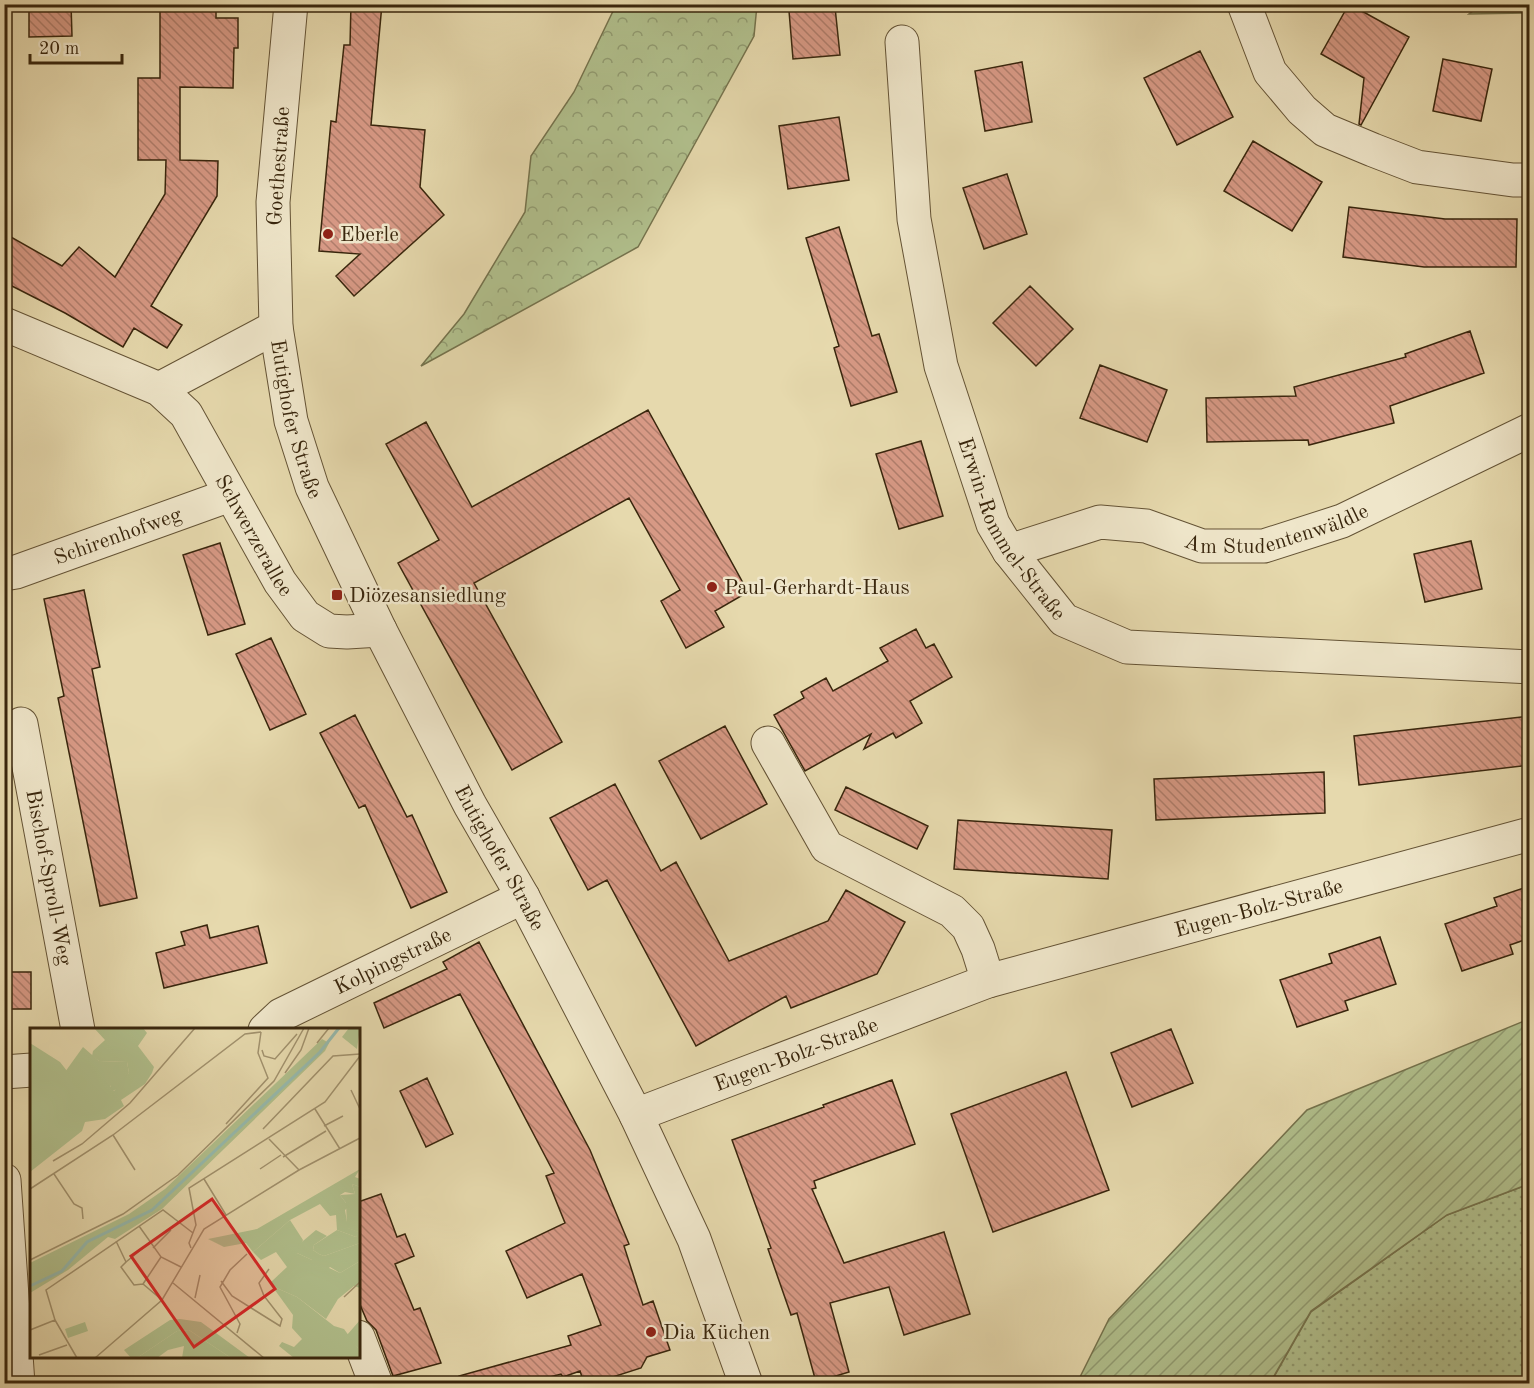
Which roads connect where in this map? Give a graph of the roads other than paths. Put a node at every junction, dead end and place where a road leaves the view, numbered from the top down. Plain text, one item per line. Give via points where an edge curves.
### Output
1 (291, 4) edge
2 (1244, 4) edge
3 (902, 42) dead end
4 (1530, 180) edge
5 (4, 324) edge
6 (276, 327) junction
7 (159, 389) junction
8 (1530, 430) edge
9 (230, 495) junction
10 (1009, 551) junction
11 (4, 574) edge
12 (380, 630) junction
13 (1530, 667) edge
14 (21, 724) dead end
15 (768, 743) dead end
16 (1530, 834) edge
17 (523, 897) junction
18 (988, 981) junction
19 (78, 1028) edge
20 (266, 1028) edge
21 (30, 1070) edge
22 (4, 1072) edge
23 (636, 1115) junction
24 (4, 1180) edge
25 (360, 1342) edge
26 (18, 1383) edge
27 (376, 1383) edge
28 (743, 1383) edge

1 - 6 street, Goethestraße via 273,202
2 - 4 street via 1270,72 1325,130 1417,167
3 - 10 street, Erwin-Rommel-Straße via 914,219 941,366 993,524
5 - 7 street, Schwerzerallee
6 - 7 street
6 - 12 street, Eutighofer Straße via 291,421 312,487
7 - 9 street, Schwerzerallee via 186,414
8 - 10 street, Am Studentenwäldle via 1342,521 1264,546 1202,546 1146,526 1100,522
9 - 11 street, Schirenhofweg
9 - 12 street, Schwerzerallee via 280,582 305,616 329,631
10 - 13 street, Erwin-Rommel-Straße via 1064,620 1127,647
12 - 17 street, Eutighofer Straße via 470,805
14 - 19 street, Bischof-Sproll-Weg
15 - 18 street via 827,847 952,910 969,927
16 - 18 street, Eugen-Bolz-Straße
17 - 20 street, Kolpingstraße via 281,1015
17 - 23 street, Eutighofer Straße
18 - 23 street, Eugen-Bolz-Straße
21 - 22 street
23 - 28 street, Eutighofer Straße via 694,1239
24 - 26 street
25 - 27 street

